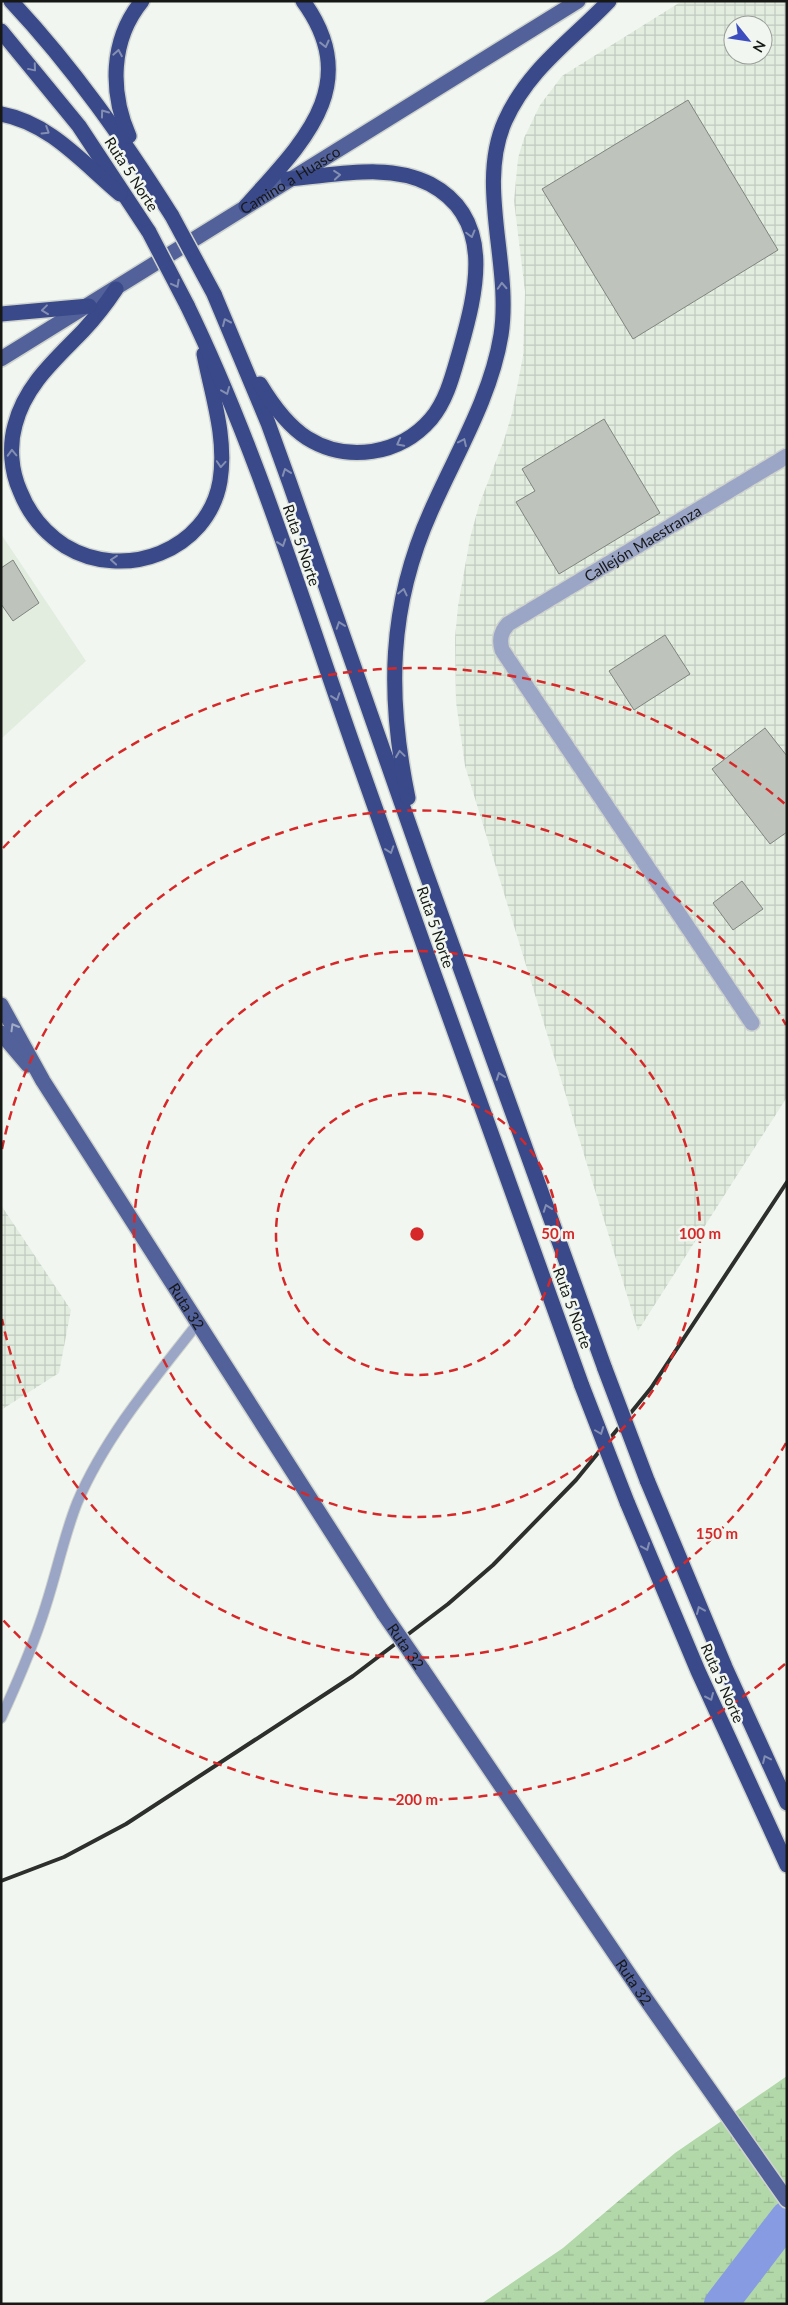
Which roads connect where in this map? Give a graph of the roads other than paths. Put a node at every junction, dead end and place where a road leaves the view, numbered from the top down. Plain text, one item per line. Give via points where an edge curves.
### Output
1 (11, 1) edge
2 (142, 1) edge
3 (303, 1) edge
4 (578, 1) edge
5 (609, 1) edge
6 (1, 32) edge
7 (1, 114) edge
8 (142, 167) junction
9 (288, 179) junction
10 (132, 204) junction
11 (246, 206) junction
12 (116, 289) junction
13 (89, 306) junction
14 (1, 314) edge
15 (200, 330) junction
16 (238, 350) junction
17 (1, 359) edge
18 (787, 456) edge
19 (425, 870) junction
20 (1, 1005) edge
21 (752, 1023) dead end
22 (1, 1033) edge
23 (43, 1081) junction
24 (198, 1323) junction
25 (1, 1718) edge
26 (787, 1803) edge
27 (787, 1865) edge
28 (787, 2200) edge

8 -> 1 highway, Ruta 5 Norte via 88,92
8 -> 2 highway via 121,118 115,71 126,23
3 -> 11 highway via 319,26 327,55 324,100 311,128
4 - 9 main road, Camino a Huasco
19 -> 5 highway via 396,729 394,645 402,595 409,566 482,400 499,348 502,283 494,182 498,142 513,105 536,71
6 -> 10 highway, Ruta 5 Norte via 79,126
7 -> 10 highway via 27,121 54,136
16 -> 8 highway, Ruta 5 Norte, bridge via 214,294
9 - 11 main road, Camino a Huasco
9 -> 16 highway via 357,173 391,174 417,179 454,200 472,236 476,272 470,315 451,380 430,420 407,439 377,451 348,452 318,443 296,430 269,398
10 -> 15 highway, Ruta 5 Norte, bridge
11 - 12 main road, Camino a Huasco
12 - 13 main road, Camino a Huasco
15 -> 12 highway via 222,446 220,482 209,513 191,536 166,551 145,558 124,561 91,557 66,546 41,526 17,485 11,456 14,426 20,407 37,380 85,329
13 -> 14 highway
13 - 17 main road, Camino a Huasco
15 -> 27 highway, Ruta 5 Norte, bridge via 259,478 448,1017 582,1386 698,1671
19 -> 16 highway, Ruta 5 Norte via 294,493
18 - 21 street, Callejón Maestranza via 508,624 501,635 502,650
26 -> 19 highway, Ruta 5 Norte, bridge via 706,1624 647,1480
23 -> 20 main road, Ruta 32
22 - 23 main road, Ruta 32
23 - 24 main road, Ruta 32
24 - 25 lane via 135,1405 91,1474 66,1532 33,1643
24 - 28 main road, Ruta 32, bridge via 384,1614 645,1998

